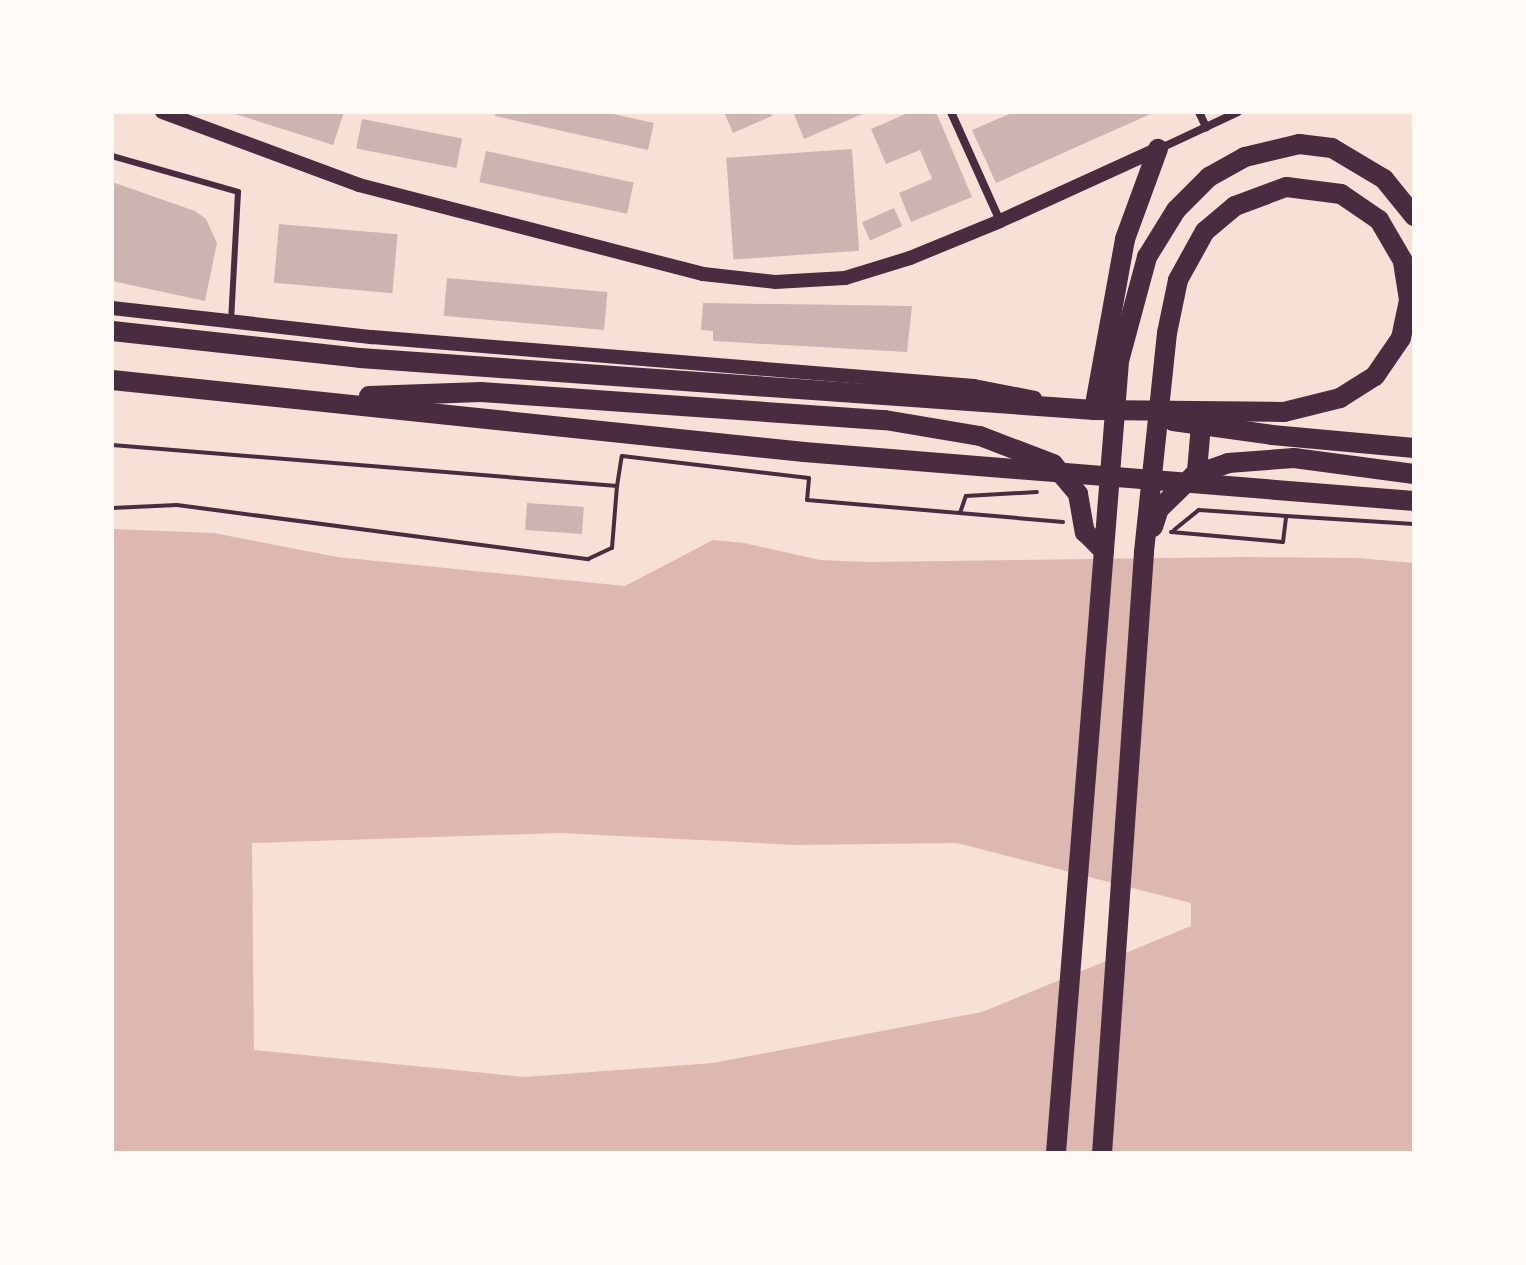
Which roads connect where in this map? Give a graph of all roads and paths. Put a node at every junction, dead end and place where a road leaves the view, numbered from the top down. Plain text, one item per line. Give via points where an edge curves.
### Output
1 (162, 112) edge
2 (951, 112) edge
3 (1199, 112) edge
4 (1238, 112) edge
5 (1206, 127) junction
6 (1158, 149) junction
7 (112, 156) edge
8 (1414, 216) edge
9 (1000, 221) junction
10 (112, 308) edge
11 (231, 322) junction
12 (112, 331) edge
13 (112, 380) edge
14 (293, 399) junction
15 (1094, 410) junction
16 (1201, 425) junction
17 (112, 445) edge
18 (1414, 448) edge
19 (1414, 474) edge
20 (1196, 483) junction
21 (617, 486) junction
22 (1041, 492) dead end
23 (1414, 501) edge
24 (112, 508) edge
25 (960, 513) junction
26 (1286, 516) junction
27 (1067, 523) dead end
28 (1414, 524) edge
29 (1160, 531) dead end
30 (1104, 551) junction
31 (1144, 553) junction
32 (1056, 1153) edge
33 (1102, 1153) edge

1 - 9 street via 359,185 739,279 845,278
2 - 9 street
3 - 5 street
4 - 5 street
5 - 6 street
6 - 9 street
6 - 15 main road via 1125,239
7 - 11 lane via 238,192
8 - 30 main road via 1384,179 1332,148 1299,144 1245,157 1209,177 1176,210 1147,257 1119,361
10 - 11 street
11 - 15 street via 974,386
12 - 15 main road via 360,358
13 - 14 main road
14 - 20 main road via 804,452
14 - 30 main road via 481,392 885,420 980,436 1053,464 1078,494 1085,532
15 - 16 main road
15 - 31 main road via 1284,412 1340,398 1375,376 1401,338 1409,300 1403,261 1379,220 1341,194 1286,187 1235,206 1205,231 1178,280 1167,333
16 - 18 main road
16 - 20 main road
17 - 21 path
19 - 31 main road via 1294,458 1228,463 1194,475 1159,509
20 - 23 main road
21 - 24 path via 612,548 588,559 177,505
21 - 25 path via 622,456 809,478 807,500
22 - 25 path via 966,496
25 - 27 path
26 - 28 path
26 - 29 path via 1283,542
26 - 31 path via 1199,510
30 - 32 main road
31 - 33 main road

